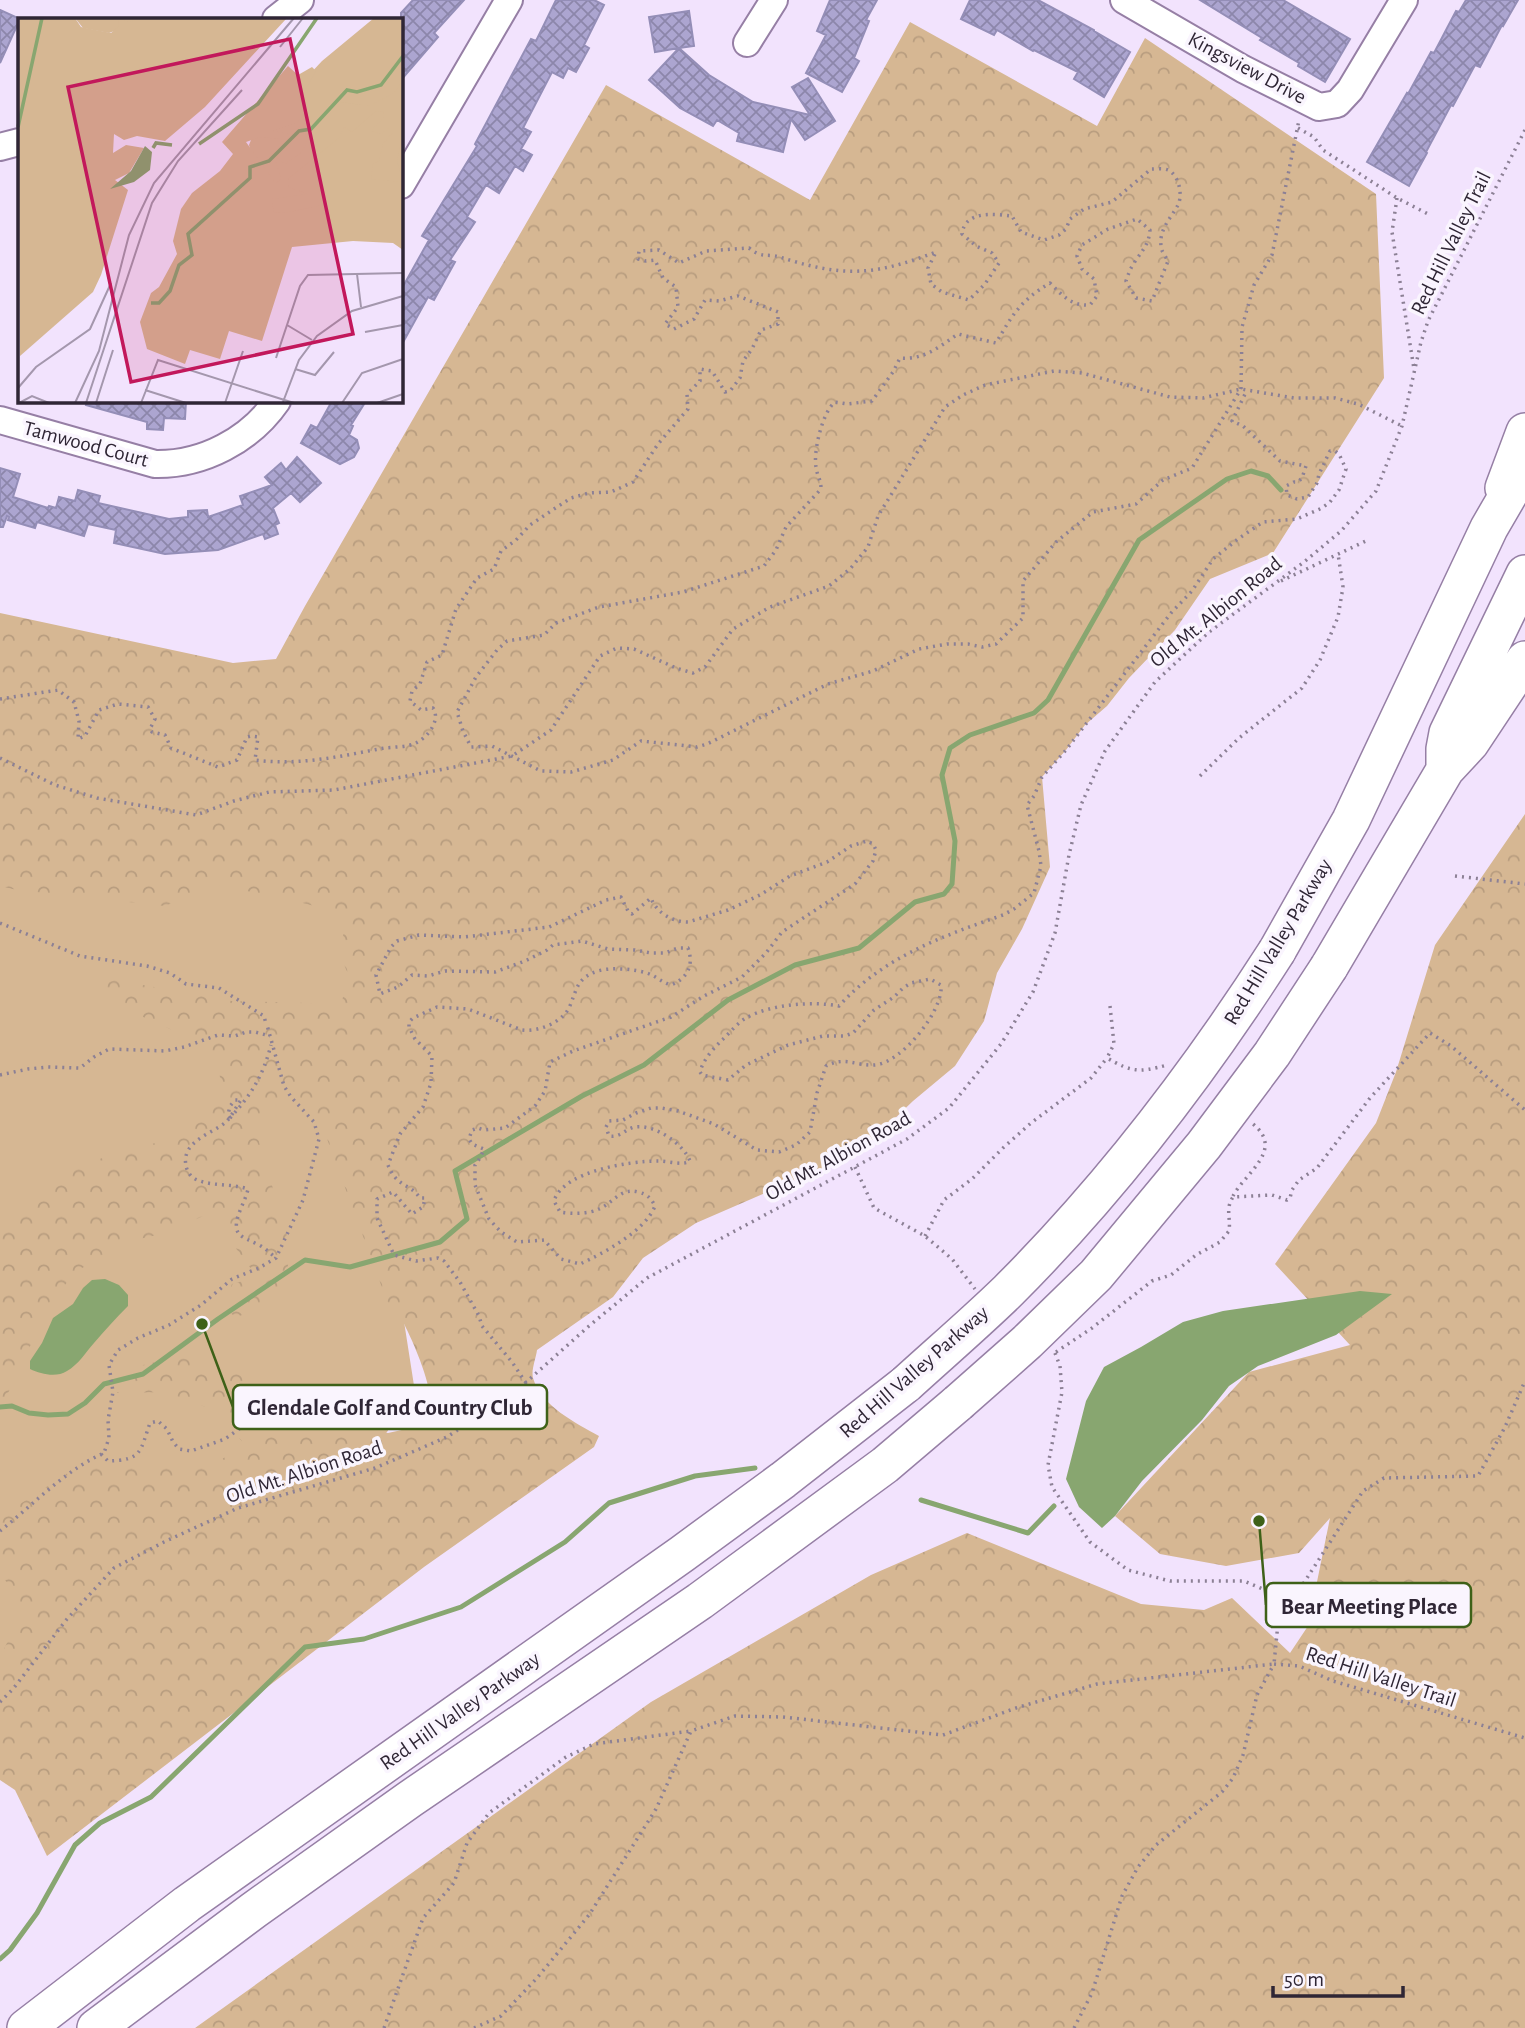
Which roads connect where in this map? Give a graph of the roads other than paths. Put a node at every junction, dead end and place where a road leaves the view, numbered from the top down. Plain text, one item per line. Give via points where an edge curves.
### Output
1 (300, 0) edge
2 (509, 0) edge
3 (774, 0) edge
4 (1124, 0) edge
5 (1404, 0) edge
6 (277, 18) edge
7 (747, 43) dead end
8 (18, 142) edge
9 (410, 146) edge
10 (0, 147) edge
11 (402, 181) edge
12 (276, 402) edge
13 (0, 420) edge
14 (1525, 432) edge
15 (1525, 466) edge
16 (1489, 528) junction
17 (1525, 574) edge
18 (1525, 660) edge
19 (1445, 770) junction
20 (26, 2028) edge
21 (96, 2028) edge

1 - 6 street
2 - 9 street
3 - 7 street
4 - 5 street, Kingsview Drive via 1242,69 1319,107 1337,104 1350,90
8 - 10 street
9 - 11 street
12 - 13 street, Tamwood Court via 253,430 228,446 168,464
14 - 16 highway
15 - 16 highway, Red Hill Valley Parkway
16 - 20 highway, Red Hill Valley Parkway, bridge via 1351,820 1277,951 1138,1148 1008,1291 906,1384 783,1480 187,1904
17 - 19 highway, Red Hill Valley Parkway via 1448,733
18 - 19 highway via 1471,743
19 - 21 highway, Red Hill Valley Parkway, bridge via 1279,1044 1204,1145 1096,1275 1027,1342 885,1465 710,1593 265,1902

